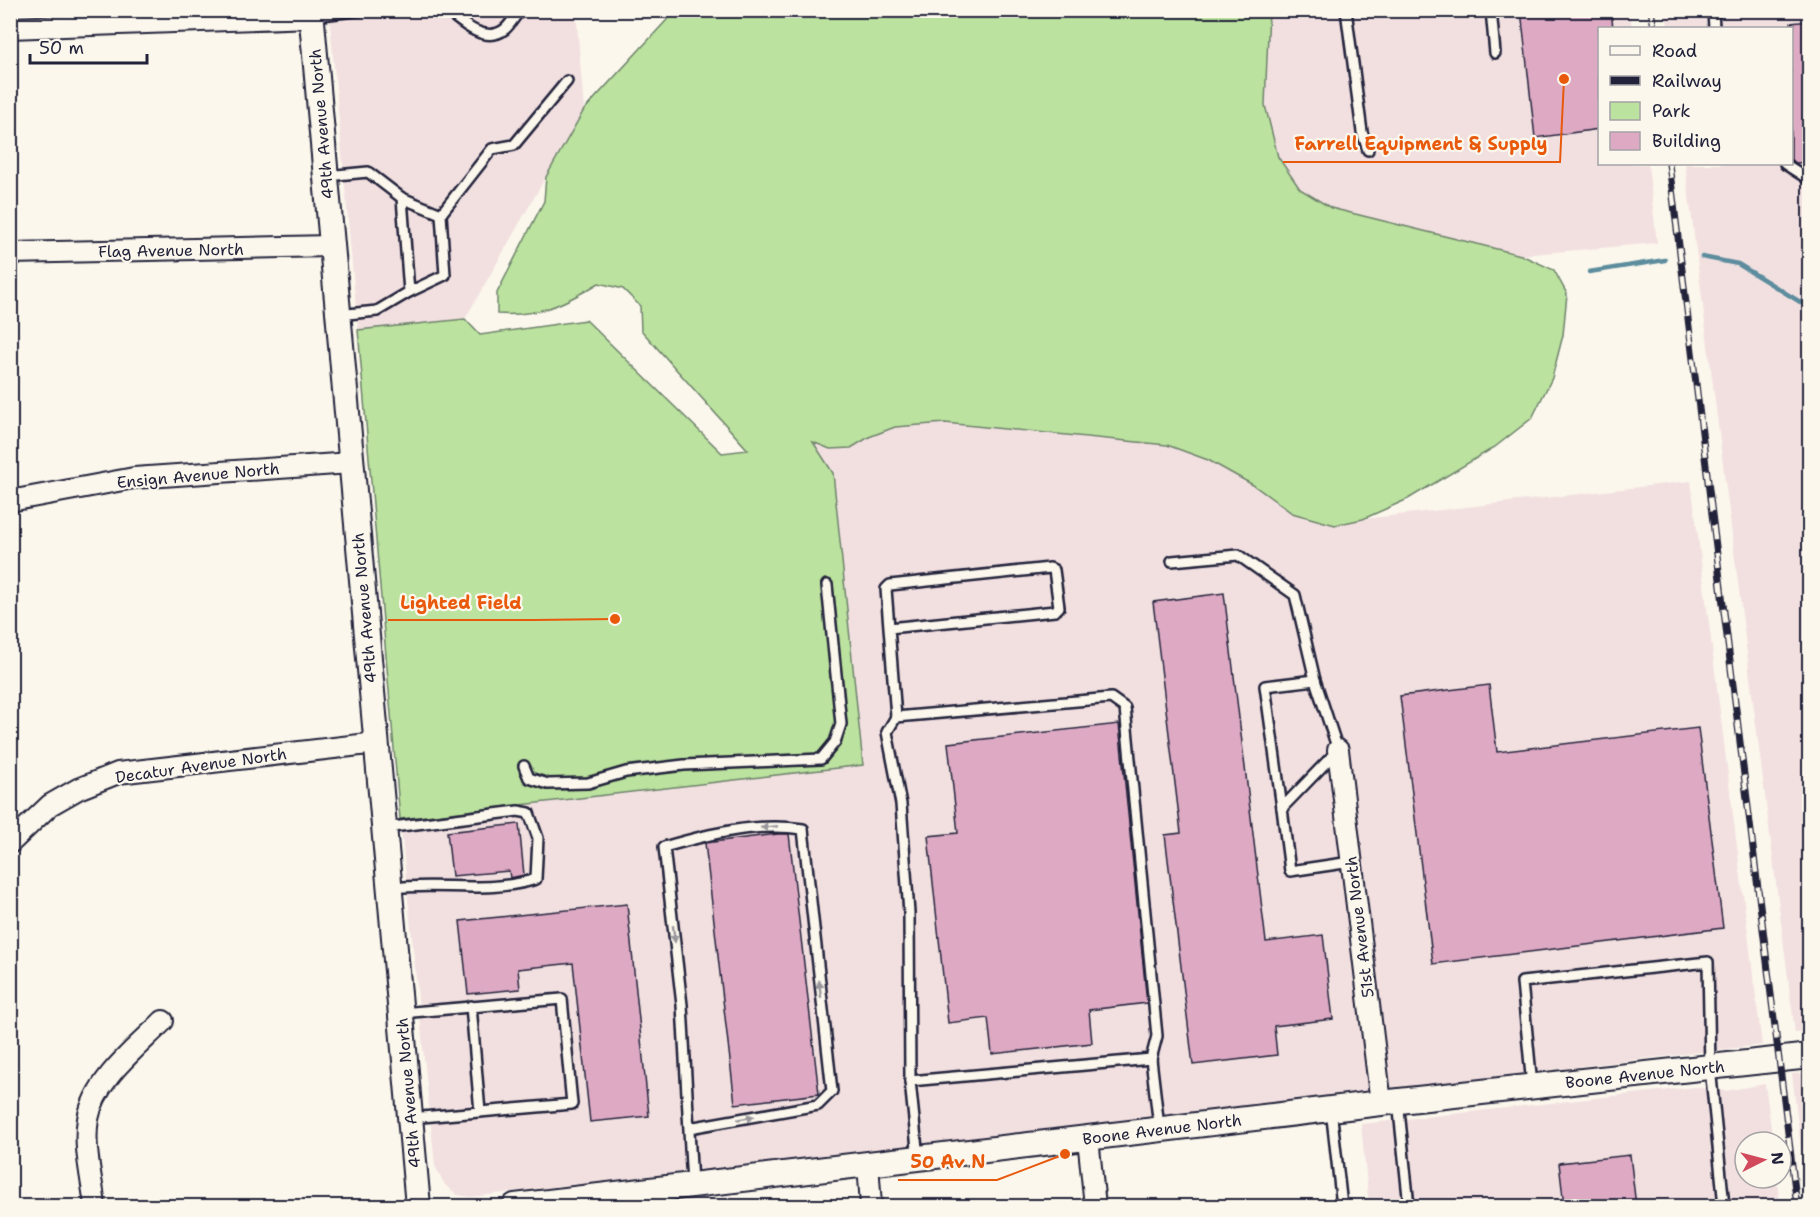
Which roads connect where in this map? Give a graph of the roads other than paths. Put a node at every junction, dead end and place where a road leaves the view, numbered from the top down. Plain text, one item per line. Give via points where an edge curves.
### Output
1 (362, 10) edge
2 (446, 10) edge
3 (520, 10) edge
4 (1346, 10) edge
5 (1491, 10) edge
6 (1713, 10) edge
7 (311, 14) edge
8 (10, 27) edge
9 (1714, 27) edge
10 (1495, 52) dead end
11 (567, 81) dead end
12 (1368, 150) dead end
13 (1786, 165) edge
14 (326, 176) junction
15 (1809, 180) edge
16 (402, 198) junction
17 (441, 214) junction
18 (332, 246) junction
19 (10, 253) edge
20 (409, 292) junction
21 (338, 315) junction
22 (351, 463) junction
23 (10, 501) edge
24 (1172, 561) dead end
25 (827, 585) dead end
26 (889, 628) junction
27 (1315, 680) junction
28 (896, 717) junction
29 (377, 744) junction
30 (1338, 750) junction
31 (524, 766) dead end
32 (1282, 807) junction
33 (384, 828) junction
34 (10, 843) edge
35 (1351, 862) junction
36 (389, 889) junction
37 (471, 1006) junction
38 (401, 1013) junction
39 (163, 1021) dead end
40 (1809, 1056) edge
41 (1151, 1059) junction
42 (1710, 1067) junction
43 (910, 1081) junction
44 (1532, 1086) junction
45 (1389, 1102) junction
46 (1331, 1109) junction
47 (480, 1112) junction
48 (410, 1118) junction
49 (689, 1128) junction
50 (1160, 1129) junction
51 (1088, 1138) junction
52 (918, 1158) junction
53 (868, 1163) junction
54 (692, 1185) junction
55 (648, 1199) edge
56 (95, 1206) edge
57 (418, 1206) edge
58 (515, 1206) edge
59 (871, 1206) edge
60 (1095, 1206) edge
61 (1342, 1206) edge
62 (1409, 1206) edge
63 (1724, 1206) edge

1 - 7 lane
2 - 3 lane via 476,32 486,33 504,30
4 - 12 lane via 1362,132
5 - 10 lane
6 - 9 lane
7 - 8 street
7 - 14 street, 49th Avenue North
11 - 17 lane via 514,145 492,149
13 - 15 lane
14 - 16 lane via 368,172
14 - 18 street, 49th Avenue North
16 - 17 lane
16 - 20 lane
17 - 20 lane via 445,275
18 - 19 street, Flag Avenue North
18 - 21 street, 49th Avenue North
20 - 21 lane via 377,311
21 - 22 street, 49th Avenue North
22 - 23 street, Ensign Avenue North via 134,478
22 - 29 street, 49th Avenue North
24 - 27 lane via 1238,555 1295,595
25 - 31 lane via 841,724 835,742 821,759 684,765 626,772 588,783 548,784 529,778
26 - 26 lane via 886,589 890,585 1054,570 1059,607 1055,611
26 - 28 lane
27 - 30 lane
27 - 32 lane via 1265,686
28 - 41 lane via 1111,698 1125,708 1157,1036
28 - 43 lane via 887,732 901,804 909,913
29 - 33 street, 49th Avenue North
29 - 34 street, Decatur Avenue North via 118,773 50,805
30 - 32 lane
30 - 35 street, 51st Avenue North
32 - 35 lane via 1290,871
33 - 36 street, 49th Avenue North
33 - 36 lane via 518,811 529,813 538,838 536,879 514,886 412,885
35 - 45 street, 51st Avenue North
36 - 38 street, 49th Avenue North
37 - 38 lane
37 - 47 lane
37 - 47 lane via 562,999 572,1104
38 - 48 street, 49th Avenue North
39 - 56 street via 102,1085 93,1102 87,1138
40 - 42 street, Boone Avenue North
41 - 43 lane
41 - 50 lane
42 - 44 street, Boone Avenue North
42 - 44 lane via 1708,962 1522,982
42 - 63 lane
43 - 52 lane
44 - 45 street, Boone Avenue North
45 - 46 street, Boone Avenue North
45 - 62 lane
46 - 50 street, Boone Avenue North
46 - 61 lane
47 - 48 lane
48 - 57 street, 49th Avenue North
49 -> 49 lane via 818,1105 832,1091 803,829 784,826 715,832 664,847 682,1005
49 - 54 lane
50 - 51 street, Boone Avenue North
51 - 52 street, Boone Avenue North
51 - 60 street
52 - 53 street, Boone Avenue North
53 - 54 street, Boone Avenue North
53 - 59 street
54 - 55 street, Boone Avenue North
55 - 58 street, Boone Avenue North

